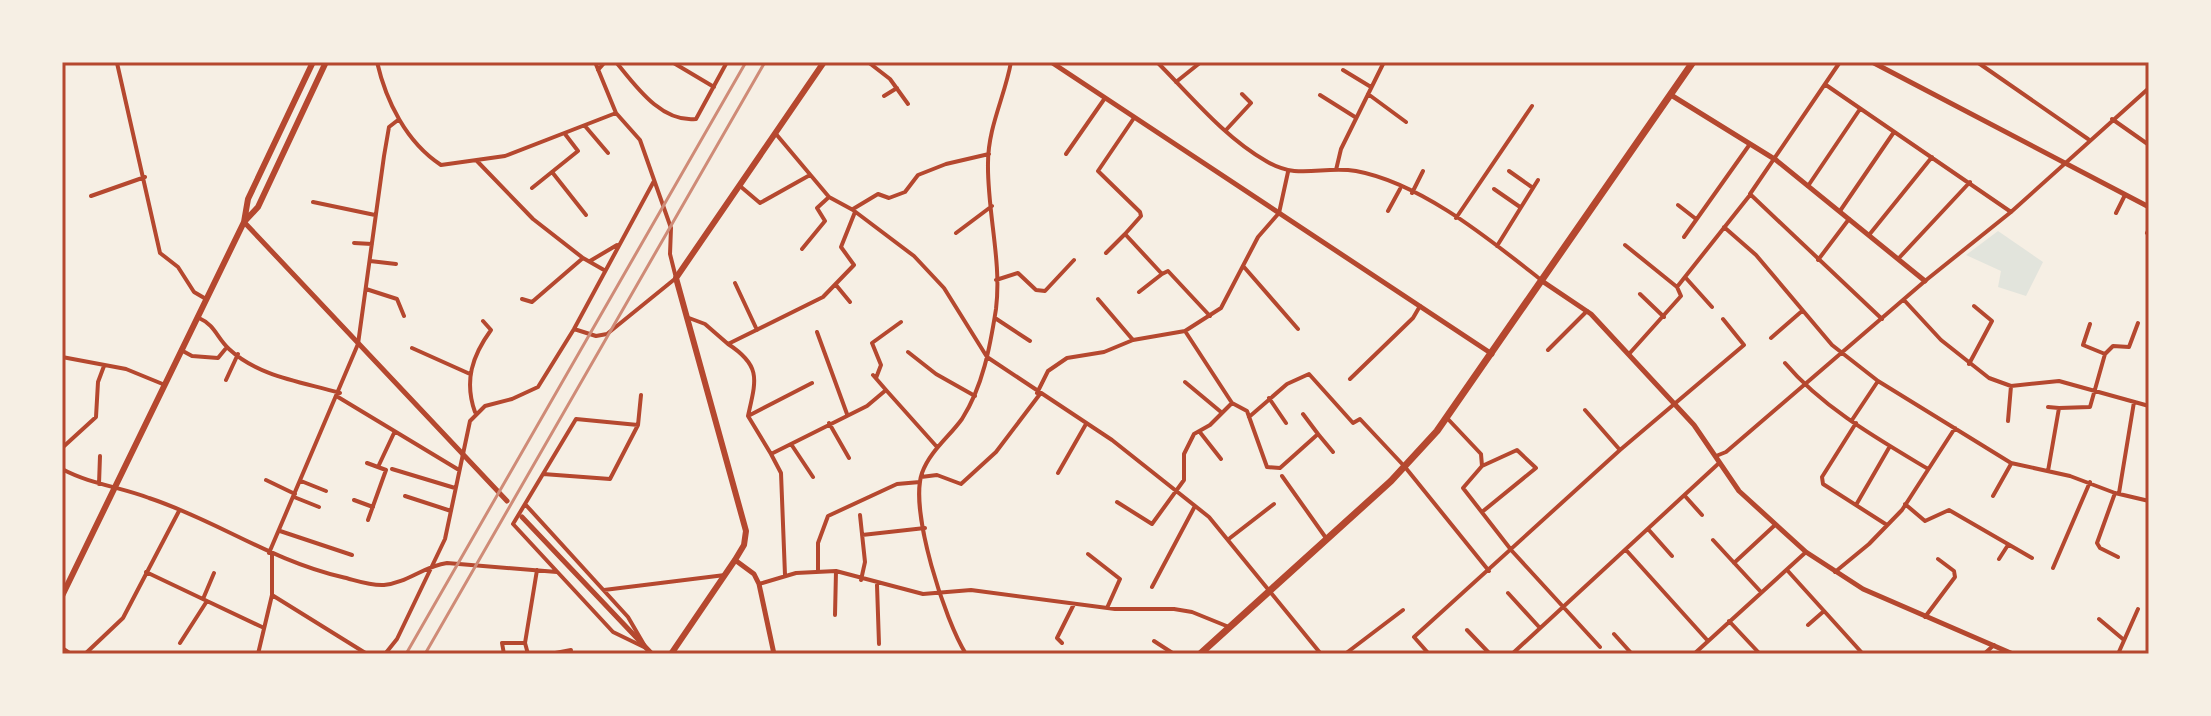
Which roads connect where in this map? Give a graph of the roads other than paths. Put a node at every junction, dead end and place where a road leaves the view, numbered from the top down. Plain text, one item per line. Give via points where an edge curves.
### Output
1 (313, 62) edge
2 (326, 62) edge
3 (377, 62) edge
4 (595, 62) edge
5 (605, 62) edge
6 (616, 62) edge
7 (672, 62) edge
8 (727, 62) edge
9 (824, 62) edge
10 (868, 62) edge
11 (1011, 62) edge
12 (1157, 62) edge
13 (1201, 62) edge
14 (1384, 62) edge
15 (1840, 62) edge
16 (1872, 62) edge
17 (1977, 62) edge
18 (117, 63) edge
19 (1053, 63) edge
20 (1691, 63) edge
21 (598, 70) junction
22 (1343, 70) dead end
23 (1176, 82) junction
24 (1826, 85) junction
25 (714, 87) junction
26 (1371, 87) junction
27 (897, 88) junction
28 (2149, 88) edge
29 (1242, 94) dead end
30 (1368, 94) junction
31 (1320, 95) dead end
32 (1671, 95) junction
33 (884, 96) dead end
34 (1105, 98) junction
35 (908, 104) dead end
36 (1532, 106) dead end
37 (1860, 109) junction
38 (616, 113) junction
39 (1134, 118) junction
40 (1356, 118) junction
41 (2112, 119) junction
42 (398, 120) junction
43 (1406, 122) dead end
44 (585, 126) junction
45 (1226, 130) junction
46 (1894, 132) junction
47 (565, 134) junction
48 (776, 134) junction
49 (2088, 139) junction
50 (1750, 144) junction
51 (2149, 145) edge
52 (608, 153) dead end
53 (989, 154) junction
54 (1066, 154) dead end
55 (1932, 157) junction
56 (1776, 160) junction
57 (477, 161) junction
58 (2063, 163) junction
59 (1336, 170) junction
60 (1288, 171) junction
61 (1423, 171) dead end
62 (1509, 171) dead end
63 (552, 172) junction
64 (810, 175) junction
65 (145, 177) junction
66 (1538, 180) dead end
67 (654, 181) junction
68 (1970, 182) junction
69 (740, 186) junction
70 (1808, 186) junction
71 (532, 188) dead end
72 (1400, 188) junction
73 (1533, 188) junction
74 (1494, 189) dead end
75 (1412, 193) junction
76 (1750, 194) junction
77 (2125, 195) junction
78 (91, 196) dead end
79 (829, 197) junction
80 (313, 202) dead end
81 (1678, 205) dead end
82 (992, 206) junction
83 (1520, 207) junction
84 (2149, 207) edge
85 (854, 211) junction
86 (1388, 211) dead end
87 (1840, 211) junction
88 (2011, 212) junction
89 (1279, 213) junction
90 (2116, 213) dead end
91 (375, 215) junction
92 (586, 215) dead end
93 (1456, 218) junction
94 (1696, 219) junction
95 (1849, 219) junction
96 (244, 222) junction
97 (1724, 227) junction
98 (956, 233) dead end
99 (1125, 234) junction
100 (1869, 235) junction
101 (1684, 237) dead end
102 (354, 243) dead end
103 (372, 244) junction
104 (619, 244) junction
105 (1625, 245) dead end
106 (1497, 246) junction
107 (802, 249) dead end
108 (1106, 253) dead end
109 (583, 258) junction
110 (1899, 258) junction
111 (1074, 260) dead end
112 (1818, 260) junction
113 (370, 261) junction
114 (589, 262) junction
115 (396, 264) dead end
116 (1244, 267) junction
117 (604, 270) junction
118 (1162, 274) junction
119 (1685, 277) junction
120 (676, 278) junction
121 (996, 280) junction
122 (1542, 281) junction
123 (1925, 281) junction
124 (735, 283) dead end
125 (836, 285) junction
126 (1677, 287) junction
127 (366, 289) junction
128 (1139, 292) dead end
129 (1640, 294) dead end
130 (207, 299) junction
131 (522, 299) dead end
132 (1098, 299) dead end
133 (1904, 300) junction
134 (850, 302) dead end
135 (1420, 306) junction
136 (1974, 306) dead end
137 (1712, 307) dead end
138 (1587, 311) junction
139 (1802, 311) junction
140 (404, 316) dead end
141 (1210, 316) junction
142 (198, 317) junction
143 (687, 317) junction
144 (994, 317) junction
145 (1664, 317) junction
146 (1723, 319) dead end
147 (1882, 319) junction
148 (483, 321) dead end
149 (901, 322) dead end
150 (2138, 323) dead end
151 (2090, 324) dead end
152 (574, 329) junction
153 (1298, 329) dead end
154 (757, 330) junction
155 (1185, 331) junction
156 (817, 332) dead end
157 (1771, 338) dead end
158 (1133, 340) junction
159 (1030, 341) dead end
160 (358, 344) junction
161 (728, 344) junction
162 (227, 347) junction
163 (412, 348) dead end
164 (181, 350) junction
165 (1548, 350) dead end
166 (908, 352) dead end
167 (1840, 352) junction
168 (238, 354) junction
169 (1493, 354) junction
170 (1629, 354) junction
171 (2105, 354) junction
172 (62, 357) edge
173 (987, 357) junction
174 (1785, 363) dead end
175 (1969, 364) junction
176 (104, 366) junction
177 (470, 374) junction
178 (1350, 379) dead end
179 (226, 380) dead end
180 (1878, 381) junction
181 (1185, 382) dead end
182 (812, 383) dead end
183 (165, 385) junction
184 (1804, 385) junction
185 (2011, 386) junction
186 (2093, 389) junction
187 (886, 390) junction
188 (1038, 394) junction
189 (339, 395) junction
190 (641, 395) dead end
191 (975, 396) junction
192 (1269, 398) junction
193 (2134, 402) junction
194 (1232, 403) junction
195 (1674, 404) junction
196 (2149, 406) edge
197 (2048, 407) dead end
198 (2059, 408) junction
199 (1585, 410) dead end
200 (475, 412) junction
201 (1221, 412) junction
202 (847, 414) junction
203 (1303, 414) dead end
204 (748, 416) junction
205 (1249, 417) junction
206 (1447, 418) junction
207 (2008, 421) dead end
208 (1854, 422) junction
209 (829, 423) junction
210 (1286, 423) dead end
211 (1086, 424) junction
212 (638, 425) junction
213 (1955, 428) junction
214 (1199, 431) junction
215 (394, 433) junction
216 (1318, 434) junction
217 (791, 444) junction
218 (1890, 446) junction
219 (938, 447) junction
220 (62, 448) edge
221 (1620, 450) junction
222 (1333, 452) dead end
223 (771, 454) junction
224 (100, 456) dead end
225 (1714, 456) junction
226 (849, 458) dead end
227 (1221, 459) dead end
228 (367, 463) dead end
229 (2011, 463) junction
230 (1718, 464) junction
231 (1482, 466) junction
232 (378, 467) junction
233 (1405, 467) junction
234 (460, 468) junction
235 (62, 469) edge
236 (392, 469) dead end
237 (1928, 469) junction
238 (2048, 471) junction
239 (1058, 473) dead end
240 (543, 474) junction
241 (1282, 476) dead end
242 (813, 477) dead end
243 (921, 479) junction
244 (266, 480) dead end
245 (301, 481) junction
246 (2090, 482) junction
247 (99, 484) junction
248 (456, 488) junction
249 (114, 489) junction
250 (1176, 490) junction
251 (326, 491) dead end
252 (2117, 493) junction
253 (295, 496) junction
254 (405, 496) dead end
255 (1684, 496) junction
256 (1993, 496) dead end
257 (354, 500) dead end
258 (507, 501) dead end
259 (2149, 501) edge
260 (1117, 502) dead end
261 (525, 504) junction
262 (1274, 504) dead end
263 (1905, 504) junction
264 (1856, 505) junction
265 (1195, 506) junction
266 (319, 507) dead end
267 (373, 507) junction
268 (179, 511) junction
269 (451, 511) junction
270 (1482, 512) junction
271 (860, 515) dead end
272 (1702, 515) dead end
273 (522, 517) dead end
274 (368, 520) dead end
275 (1775, 525) junction
276 (1887, 525) junction
277 (925, 528) junction
278 (1648, 529) junction
279 (280, 531) junction
280 (862, 535) junction
281 (1230, 538) junction
282 (1326, 538) junction
283 (1713, 540) dead end
284 (2008, 545) junction
285 (1626, 550) junction
286 (1512, 551) junction
287 (1806, 552) junction
288 (270, 554) junction
289 (1088, 554) dead end
290 (352, 555) dead end
291 (1672, 556) dead end
292 (2118, 557) dead end
293 (2032, 558) dead end
294 (1938, 559) dead end
295 (1999, 559) dead end
296 (735, 560) junction
297 (1734, 563) junction
298 (430, 565) junction
299 (2053, 568) dead end
300 (537, 570) junction
301 (1787, 570) junction
302 (836, 571) junction
303 (1489, 571) junction
304 (145, 572) junction
305 (557, 572) junction
306 (818, 572) junction
307 (214, 573) dead end
308 (1834, 573) junction
309 (726, 575) junction
310 (785, 575) junction
311 (861, 580) junction
312 (759, 584) junction
313 (877, 585) junction
314 (1152, 587) dead end
315 (604, 590) junction
316 (1270, 590) junction
317 (1761, 592) junction
318 (938, 593) junction
319 (1508, 593) dead end
320 (272, 595) junction
321 (62, 596) edge
322 (205, 600) junction
323 (1074, 604) junction
324 (1563, 606) junction
325 (1107, 608) junction
326 (2138, 609) dead end
327 (1403, 610) dead end
328 (1824, 611) junction
329 (835, 615) dead end
330 (1925, 617) junction
331 (2099, 619) dead end
332 (1729, 621) junction
333 (1808, 625) dead end
334 (262, 627) dead end
335 (1229, 627) junction
336 (1540, 628) junction
337 (1467, 630) dead end
338 (1614, 634) dead end
339 (2124, 640) junction
340 (1154, 641) dead end
341 (1708, 641) junction
342 (180, 643) dead end
343 (525, 643) junction
344 (1062, 643) dead end
345 (879, 644) dead end
346 (1994, 645) junction
347 (1600, 647) dead end
348 (62, 648) edge
349 (646, 648) junction
350 (571, 650) dead end
351 (1319, 652) edge
352 (71, 654) edge
353 (85, 654) edge
354 (258, 654) edge
355 (367, 654) edge
356 (385, 654) edge
357 (504, 654) edge
358 (528, 654) edge
359 (550, 654) edge
360 (652, 654) edge
361 (671, 654) edge
362 (774, 654) edge
363 (966, 654) edge
364 (1174, 654) edge
365 (1200, 654) edge
366 (1312, 654) edge
367 (1345, 654) edge
368 (1429, 654) edge
369 (1490, 654) edge
370 (1512, 654) edge
371 (1632, 654) edge
372 (1694, 654) edge
373 (1760, 654) edge
374 (1863, 654) edge
375 (1984, 654) edge
376 (2013, 654) edge
377 (2118, 654) edge

1 - 96 main road via 248,199
2 - 96 main road via 258,207
3 - 42 street
4 - 21 street
5 - 21 street
6 - 25 street via 652,104 689,120 696,119
7 - 25 street
8 - 25 street
9 - 48 main road
10 - 27 street
11 - 53 street via 993,120
12 - 23 street
13 - 23 street
14 - 26 street
15 - 24 street
16 - 58 street
17 - 49 street
18 - 65 street
19 - 34 street
20 - 32 highway
21 - 38 street
22 - 26 street
23 - 45 street
24 - 37 street
24 - 56 street
26 - 30 street
27 - 33 street
27 - 35 street
28 - 41 street
29 - 45 street via 1251,103
30 - 40 street
30 - 43 street
31 - 40 street
32 - 50 street
32 - 122 highway
34 - 39 street
34 - 54 street
36 - 93 street
37 - 46 street
37 - 70 street
38 - 44 street
38 - 67 street via 640,140
39 - 89 street
39 - 99 street via 1098,171 1140,212
40 - 59 street
41 - 49 street
41 - 51 street
42 - 57 street via 441,165
42 - 91 street via 389,127
44 - 47 street
44 - 52 street
45 - 60 street via 1255,154
46 - 55 street
46 - 87 street
47 - 57 street
47 - 63 street via 578,151
48 - 64 street
48 - 69 main road
49 - 58 street
50 - 56 street
50 - 94 street
53 - 82 street
53 - 85 street via 926,171 905,192 889,198 878,194
55 - 68 street
55 - 100 street
56 - 70 street
56 - 76 street
57 - 109 street via 533,219
58 - 77 street
58 - 88 street
59 - 60 street
59 - 72 street via 1356,171
60 - 89 street
61 - 75 street
62 - 73 street
63 - 71 street
63 - 92 street
64 - 69 street via 760,203
64 - 79 street
65 - 78 street
65 - 130 street via 160,253 178,267 194,292
66 - 73 street
67 - 104 street
67 - 120 street via 671,228
68 - 88 street
68 - 110 street
69 - 120 main road
70 - 87 street
72 - 75 street
72 - 86 street
73 - 83 street
74 - 83 street
75 - 93 street
76 - 97 street
76 - 112 street
77 - 84 street
77 - 90 street
79 - 85 street
79 - 107 street via 817,208 825,221
80 - 91 street
81 - 94 street
82 - 98 street
82 - 121 street
83 - 106 street
85 - 125 street via 841,247 854,265
85 - 173 street via 914,256 944,288
87 - 95 street
88 - 123 street
89 - 116 street via 1258,237
89 - 135 street
91 - 103 street
93 - 106 street
94 - 101 street
95 - 100 street
95 - 112 street
96 - 130 main road
96 - 160 street
97 - 119 street
97 - 139 street via 1756,255
99 - 108 street
99 - 118 street
100 - 110 street
102 - 103 street
103 - 113 street
104 - 114 street
104 - 117 street
105 - 126 street
106 - 122 street
109 - 114 street
109 - 131 street via 532,302
110 - 123 street
111 - 121 street via 1045,291 1036,290 1018,273
112 - 147 street
113 - 115 street
113 - 127 street
114 - 117 street
116 - 141 street via 1230,297
116 - 153 street
117 - 152 street
118 - 128 street
118 - 141 street via 1168,271
119 - 126 street
119 - 137 street
120 - 143 main road
120 - 152 street via 607,334
121 - 144 street
122 - 138 street
122 - 169 highway
123 - 133 street
124 - 154 street
125 - 134 street
125 - 154 street
126 - 145 street via 1680,300
127 - 140 street via 397,299
127 - 160 street
129 - 145 street
130 - 142 main road
132 - 158 street
133 - 147 street
133 - 175 street
135 - 169 street
135 - 178 street
136 - 175 street via 1992,321
138 - 165 street
138 - 170 street
139 - 157 street
139 - 167 street
141 - 155 street
142 - 162 street via 214,326
142 - 164 main road
143 - 161 street via 705,324
143 - 296 main road via 746,531
144 - 159 street
144 - 173 street
145 - 170 street
146 - 195 street via 1744,345
147 - 167 street
148 - 177 street via 491,330 473,358
149 - 187 street via 872,343 881,365 874,376
150 - 171 street via 2129,347 2113,346
151 - 171 street via 2083,345
152 - 200 street via 538,387
154 - 161 street
155 - 158 street
155 - 194 street
156 - 202 street
158 - 188 street via 1067,358 1048,371
160 - 189 street
160 - 258 street
161 - 204 street via 752,364 755,378
162 - 164 street via 218,358
162 - 168 street
163 - 177 street
164 - 183 main road
166 - 191 street
167 - 180 street
167 - 184 street
168 - 179 street
168 - 189 street via 283,380
169 - 206 highway
170 - 195 street
171 - 186 street
172 - 176 street
173 - 188 street
173 - 191 street
174 - 184 street
175 - 185 street
176 - 183 street
176 - 220 street via 96,417
177 - 200 street
180 - 208 street
180 - 213 street
181 - 201 street
182 - 204 street
183 - 249 main road
184 - 208 street
184 - 225 street via 1726,452
185 - 186 street via 2059,381
185 - 207 street
186 - 193 street
186 - 198 street via 2086,410
187 - 202 street
187 - 219 street
188 - 211 street
188 - 243 street via 996,452 961,484 937,475
189 - 215 street
189 - 245 street
190 - 212 street
191 - 219 street
192 - 205 street
192 - 210 street
192 - 233 street via 1309,374 1353,423 1360,419
193 - 196 street
193 - 252 street
194 - 201 street
194 - 205 street
195 - 221 street
195 - 225 street
197 - 198 street
198 - 238 street
199 - 221 street
200 - 234 street
201 - 214 street
202 - 209 street
203 - 216 street
204 - 223 street
205 - 216 street via 1267,467 1276,470
206 - 231 street via 1481,454
206 - 233 highway
208 - 218 street
208 - 264 street via 1822,477 1823,484
209 - 217 street
209 - 226 street
211 - 239 street
211 - 250 street
212 - 240 street via 576,419
212 - 240 street via 610,479
213 - 229 street
213 - 237 street
214 - 227 street
214 - 250 street via 1184,454 1184,480
215 - 232 street
215 - 234 street
216 - 222 street
217 - 223 street
217 - 242 street
218 - 237 street
218 - 264 street
219 - 243 street
221 - 286 street
223 - 310 street via 782,481
224 - 247 street
225 - 230 street
228 - 232 street
229 - 238 street
229 - 256 street
230 - 255 street
230 - 275 street
231 - 270 street via 1463,488
231 - 270 street via 1517,450 1536,468
232 - 267 street via 386,470
233 - 282 highway
233 - 303 street
234 - 248 street
235 - 247 street
236 - 248 street
237 - 263 street
238 - 246 street
240 - 261 street
241 - 282 street
243 - 277 street
243 - 306 street via 897,484 828,516 818,543
244 - 253 street
245 - 251 street
245 - 253 street
246 - 252 street
246 - 299 street
247 - 249 street
248 - 269 street
249 - 268 street
249 - 321 main road
250 - 260 street via 1152,524
250 - 265 street
252 - 259 street
252 - 292 street via 2097,543
253 - 266 street
253 - 279 street
254 - 269 street
255 - 272 street
255 - 278 street
257 - 267 street
261 - 305 street via 513,524
261 - 315 street
262 - 281 street
263 - 276 street
263 - 284 street via 1925,521 1949,510
264 - 276 street
265 - 281 street
265 - 314 street
267 - 274 street
268 - 288 street
268 - 304 street
269 - 298 street via 445,539
270 - 286 street
271 - 280 street
273 - 349 street
275 - 287 street
275 - 297 street
276 - 308 street
277 - 280 street
277 - 318 street
278 - 285 street
278 - 291 street
279 - 288 street
279 - 290 street
280 - 311 street
281 - 316 street
282 - 316 highway
283 - 297 street
284 - 293 street
284 - 295 street
285 - 324 street
285 - 341 street
286 - 303 street
286 - 324 street
287 - 301 street
287 - 308 street
288 - 298 street via 314,571 383,585
288 - 320 street
289 - 325 street via 1120,579
294 - 330 street via 1955,577
296 - 309 main road
296 - 312 street
297 - 317 street
298 - 300 street
298 - 356 street via 432,573
300 - 305 street
300 - 343 street
301 - 317 street
301 - 328 street
302 - 306 street
302 - 311 street
302 - 329 street
303 - 368 street via 1414,637
304 - 322 street
304 - 353 street via 123,618
305 - 349 street via 613,632
306 - 310 street
307 - 322 street
308 - 330 street
309 - 315 street
309 - 361 main road
310 - 312 street
311 - 313 street
312 - 362 street
313 - 318 street
313 - 345 street
315 - 349 street
316 - 335 highway
316 - 351 street
317 - 332 street
318 - 323 street via 971,590
318 - 363 street
319 - 336 street
320 - 354 street
320 - 355 street
322 - 334 street
322 - 342 street
323 - 325 street
323 - 344 street via 1054,637
324 - 336 street
324 - 347 street
325 - 335 street via 1192,612
326 - 339 street
327 - 367 street
328 - 333 street
328 - 374 street
330 - 346 street
331 - 339 street
332 - 341 street
332 - 373 street
335 - 365 highway
336 - 370 street
337 - 369 street
338 - 371 street
339 - 377 street
340 - 364 street
341 - 372 street
343 - 357 street via 502,643
343 - 358 street
346 - 375 street
346 - 376 street
348 - 352 street
349 - 360 street
350 - 359 street
351 - 366 street

